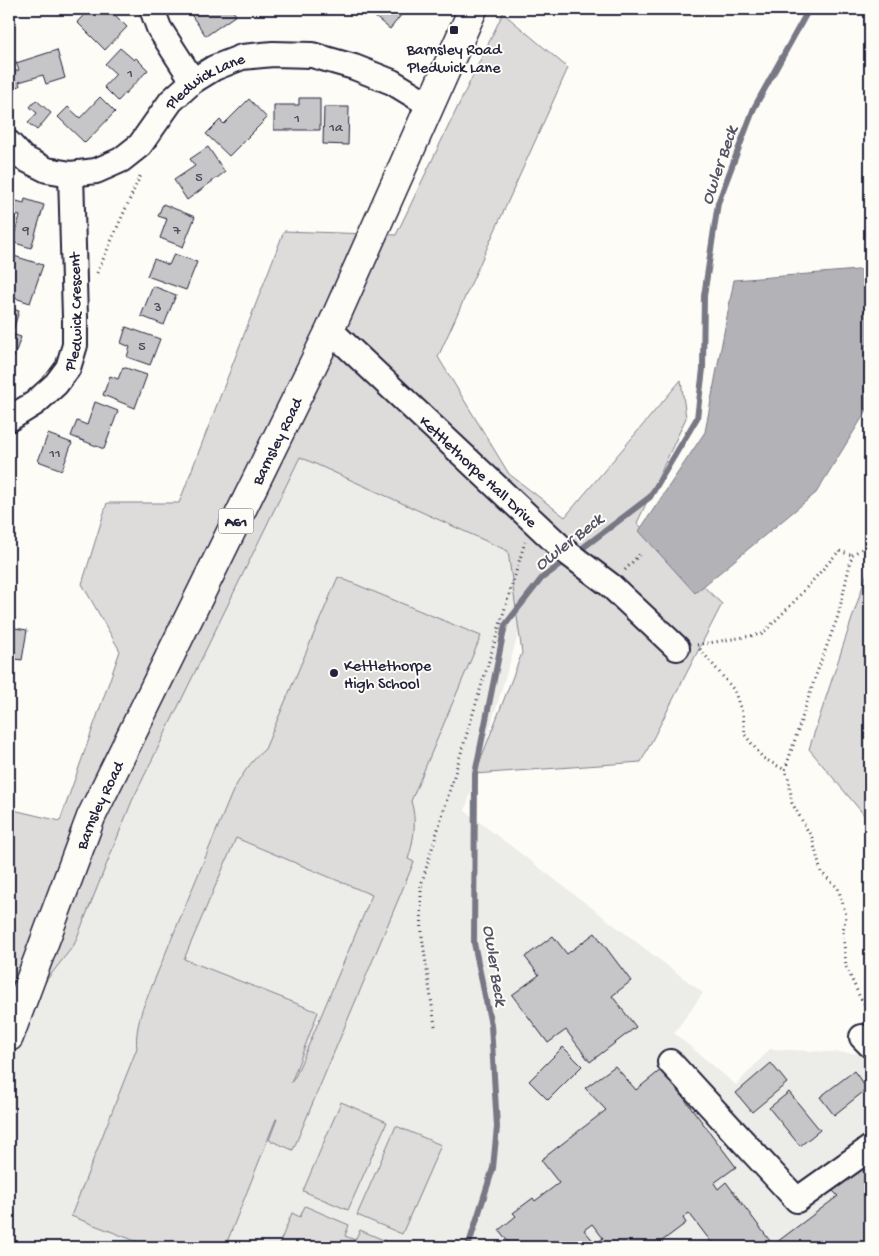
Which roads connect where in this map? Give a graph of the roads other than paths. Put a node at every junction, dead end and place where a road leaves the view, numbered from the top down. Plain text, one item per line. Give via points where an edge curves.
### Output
1 (152, 9) edge
2 (473, 9) edge
3 (193, 82) junction
4 (430, 105) junction
5 (9, 143) edge
6 (71, 174) junction
7 (330, 330) junction
8 (9, 420) edge
9 (687, 647) road end
10 (9, 1037) edge
11 (670, 1062) dead end
12 (870, 1148) edge

1 - 3 street via 159,28
2 - 4 main road, Barnsley Road / A61
3 - 4 street, Pledwick Lane via 214,68 242,57 312,55 392,82
3 - 6 street, Pledwick Lane via 171,101 140,145 121,160 96,171
4 - 7 main road, Barnsley Road / A61
5 - 6 street, Pledwick Lane via 23,158 47,170
6 - 8 street, Pledwick Crescent via 75,346 68,368 56,384
7 - 9 street, Kettlethorpe Hall Drive via 565,551
7 - 10 main road, Barnsley Road / A61 via 92,817
11 - 12 street via 797,1200

